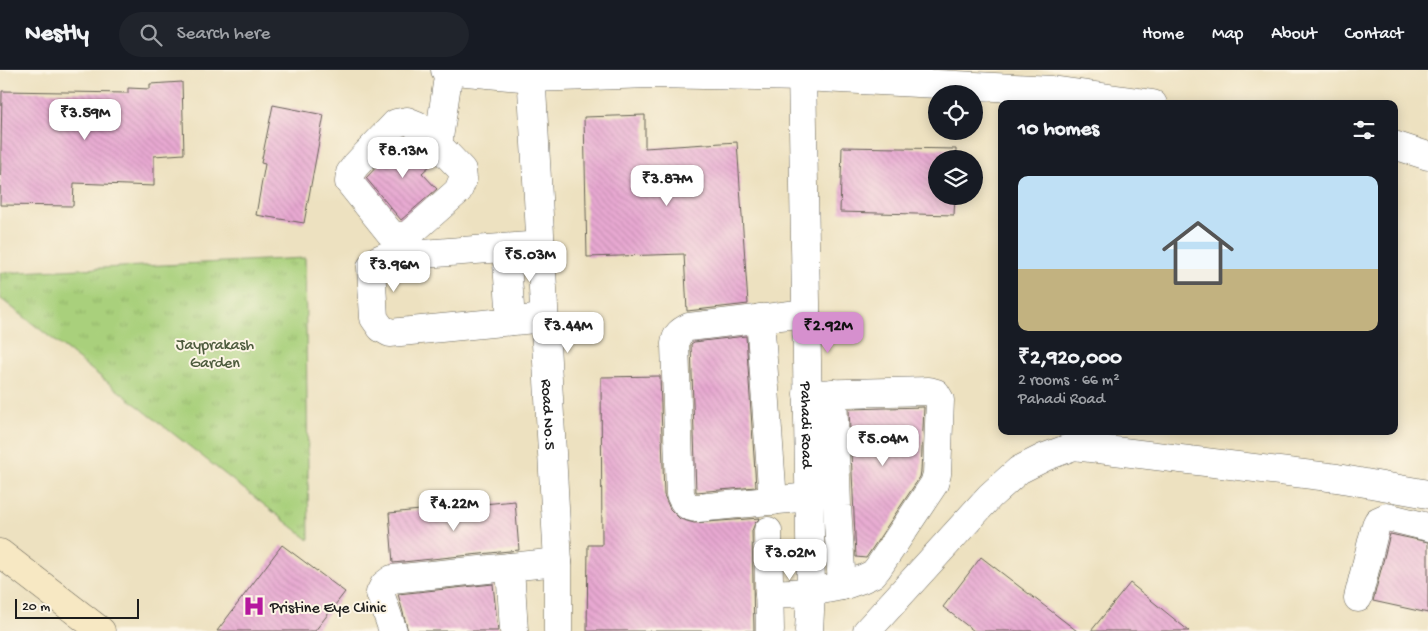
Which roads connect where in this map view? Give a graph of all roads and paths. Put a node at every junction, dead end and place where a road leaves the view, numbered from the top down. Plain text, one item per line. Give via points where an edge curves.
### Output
1 (448, 70) edge
2 (650, 72) edge
3 (802, 73) edge
4 (531, 74) edge
5 (1123, 100) edge
6 (438, 144) dead end
7 (1398, 146) edge
8 (1428, 156) edge
9 (541, 245) junction
10 (506, 248) junction
11 (806, 313) junction
12 (545, 318) junction
13 (760, 318) junction
14 (512, 321) junction
15 (820, 394) junction
16 (1428, 494) edge
17 (773, 501) junction
18 (809, 502) junction
19 (837, 506) junction
20 (1428, 527) edge
21 (768, 531) dead end
22 (0, 553) edge
23 (558, 562) junction
24 (510, 567) junction
25 (842, 586) junction
26 (811, 592) junction
27 (769, 594) junction
28 (1358, 598) dead end
29 (101, 631) edge
30 (392, 631) edge
31 (514, 631) edge
32 (558, 631) edge
33 (770, 631) edge
34 (809, 631) edge
35 (866, 631) edge

1 - 4 street
1 - 6 street
2 - 3 street
2 - 4 street
3 - 5 street via 1052,90
3 - 11 street, Pahadi Road
4 - 9 street, Road No.5
7 - 8 street
9 - 10 street
9 - 12 street, Road No.5
10 - 14 street
10 - 14 street via 377,260 371,267 374,318 381,328 390,333
11 - 13 street
11 - 15 street, Pahadi Road
12 - 14 street
12 - 23 street, Road No.5
13 - 17 street
13 - 17 street via 689,327 676,337 680,494 690,508
15 - 18 street, Pahadi Road
15 - 19 street
15 - 25 street via 929,391 936,393 940,400 934,484 873,574
16 - 35 street via 1336,478 1074,446 1019,470 984,502
17 - 18 street
18 - 19 street
18 - 26 street, Pahadi Road
19 - 25 street
20 - 28 street via 1386,518 1378,521
21 - 27 street
22 - 29 street
23 - 24 street
23 - 32 street, Road No.5
24 - 30 street via 392,579 380,593
24 - 31 street
25 - 26 street
26 - 27 street
26 - 34 street, Pahadi Road
27 - 33 street

